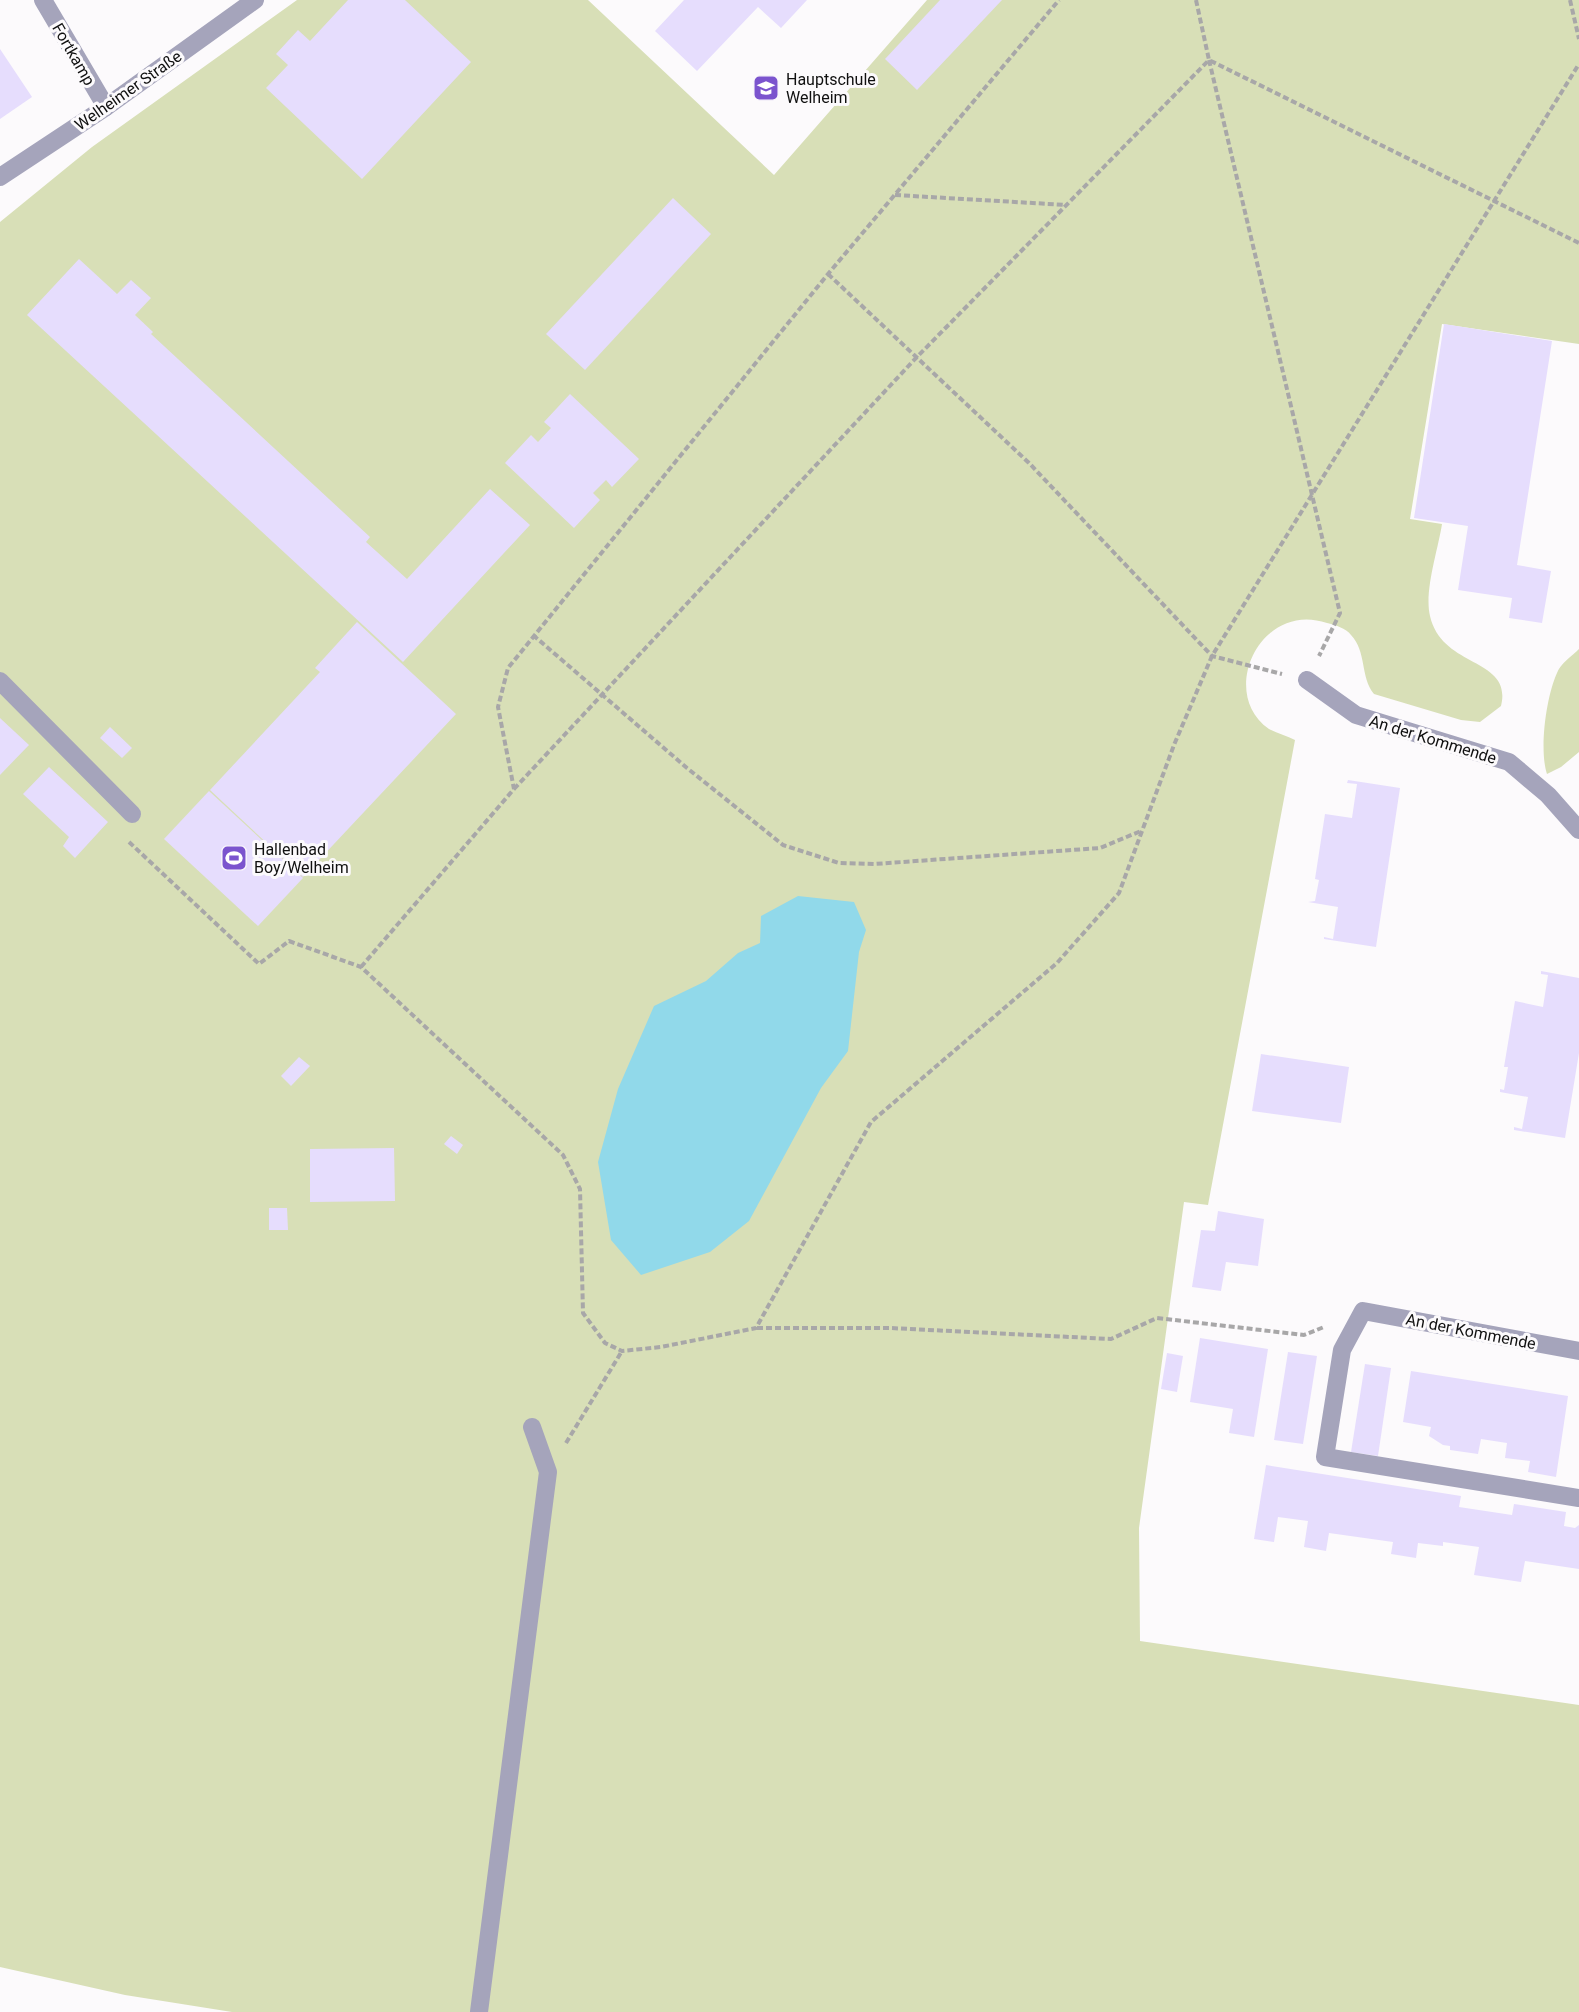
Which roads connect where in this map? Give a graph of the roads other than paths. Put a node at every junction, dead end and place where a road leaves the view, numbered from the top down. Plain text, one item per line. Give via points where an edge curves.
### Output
1 (43, 0) edge
2 (255, 0) edge
3 (106, 107) junction
4 (0, 177) edge
5 (1306, 680) road end
6 (0, 681) edge
7 (132, 814) road end
8 (1579, 830) edge
9 (1579, 1351) edge
10 (532, 1426) dead end
11 (1579, 1498) edge
12 (478, 2012) edge

1 - 3 street, Fortkamp
2 - 3 street, Welheimer Straße
3 - 4 street, Welheimer Straße
5 - 8 street, An der Kommende via 1356,715 1509,762 1548,795
6 - 7 street
9 - 11 street, An der Kommende via 1363,1311 1342,1350 1325,1457
10 - 12 street via 548,1472

